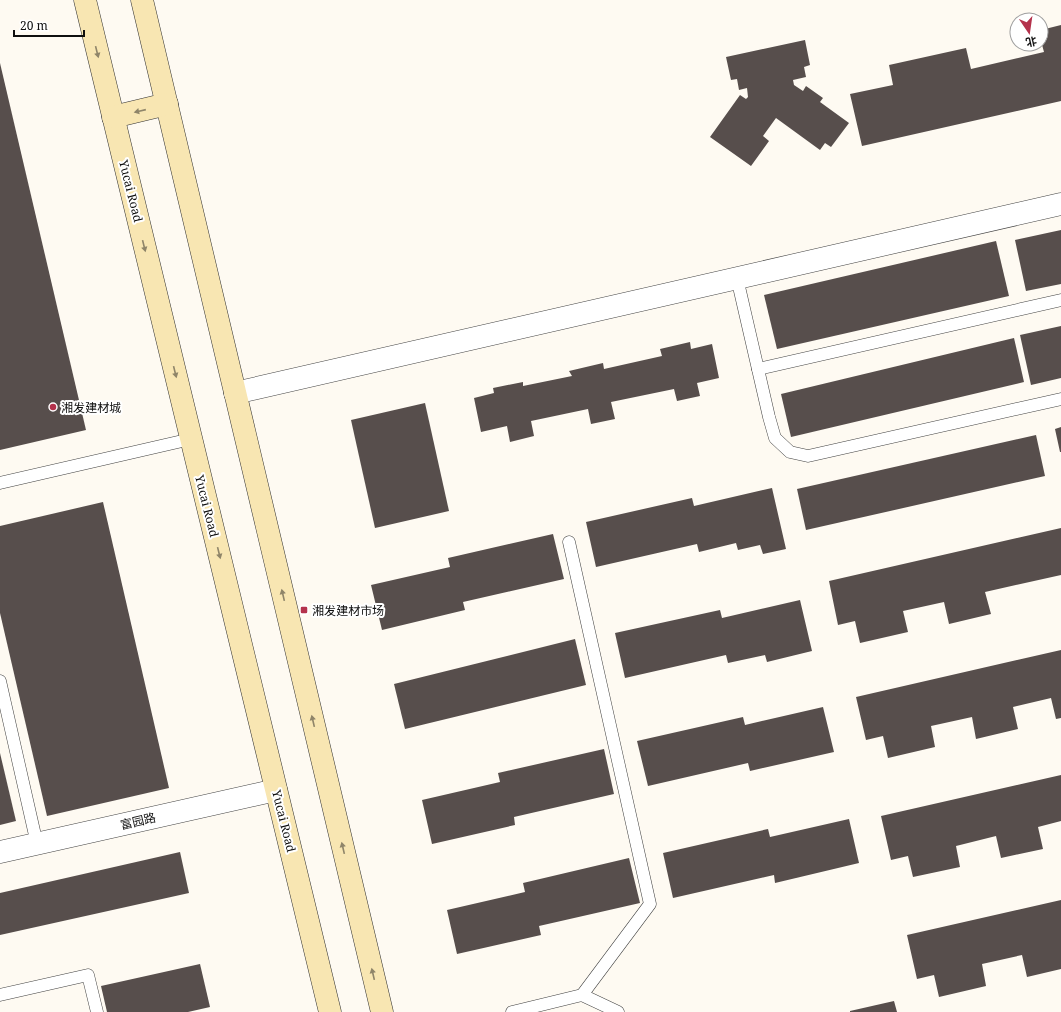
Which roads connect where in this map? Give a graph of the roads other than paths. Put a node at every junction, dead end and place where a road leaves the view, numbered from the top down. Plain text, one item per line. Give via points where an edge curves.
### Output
1 (85, 0) edge
2 (142, 0) edge
3 (167, 104) junction
4 (113, 117) junction
5 (1061, 204) edge
6 (737, 278) junction
7 (1061, 300) edge
8 (758, 369) junction
9 (235, 393) junction
10 (1061, 399) edge
11 (191, 439) junction
12 (0, 483) edge
13 (569, 542) dead end
14 (0, 681) edge
15 (276, 790) junction
16 (37, 844) junction
17 (0, 852) edge
18 (0, 995) edge
19 (582, 995) junction
20 (97, 1012) edge
21 (330, 1012) edge
22 (382, 1012) edge
23 (512, 1012) edge
24 (618, 1012) edge

1 -> 4 main road, Yucai Road
2 - 3 main road
3 -> 4 main road
3 - 9 main road
4 -> 11 main road, Yucai Road
5 - 6 street
6 - 8 lane
6 - 9 street
7 - 8 lane
8 - 10 lane via 775,438 790,452 808,456
22 -> 9 main road
11 - 12 lane
11 -> 15 main road, Yucai Road
13 - 19 lane via 650,904
14 - 16 lane
15 - 16 street, 富园路
15 - 21 main road, Yucai Road
16 - 17 street, 富园路
18 - 20 lane via 88,975
19 - 23 lane
19 - 24 lane

